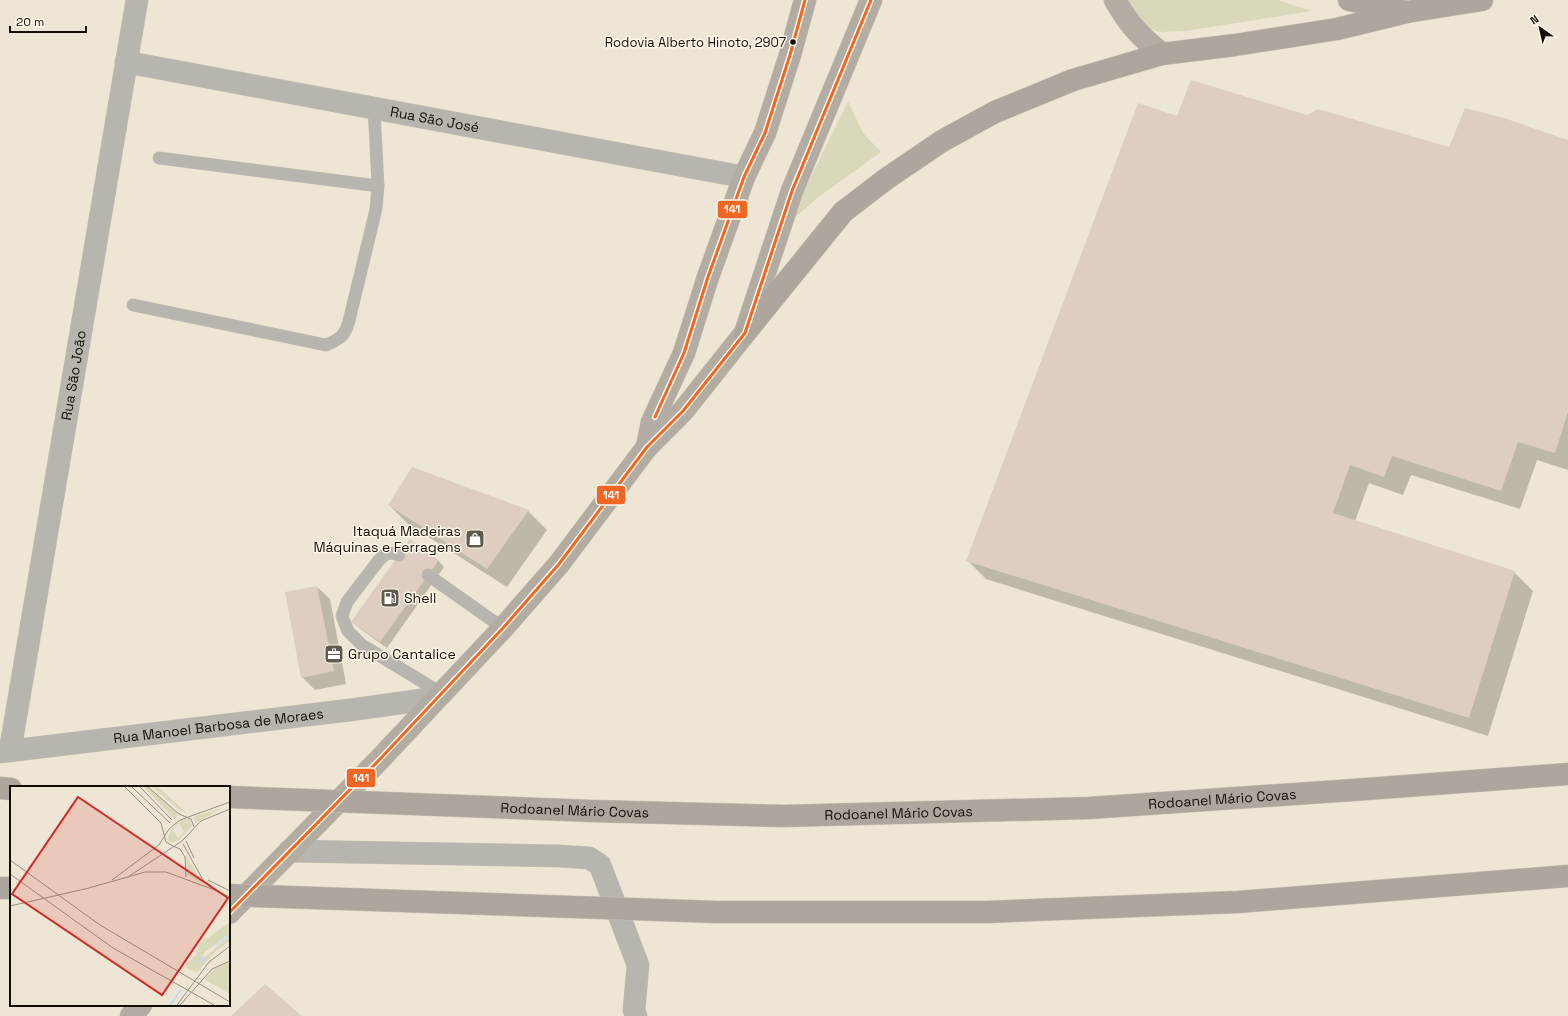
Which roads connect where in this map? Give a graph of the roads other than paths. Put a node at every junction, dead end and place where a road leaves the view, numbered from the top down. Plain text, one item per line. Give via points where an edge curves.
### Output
1 (137, 0) edge
2 (805, 0) edge
3 (871, 0) edge
4 (1115, 0) edge
5 (1349, 0) edge
6 (1482, 0) edge
7 (1407, 12) junction
8 (1162, 54) junction
9 (126, 62) junction
10 (374, 108) junction
11 (159, 158) dead end
12 (744, 177) junction
13 (378, 186) junction
14 (133, 305) dead end
15 (745, 333) junction
16 (647, 447) junction
17 (399, 555) dead end
18 (428, 575) dead end
19 (503, 628) junction
20 (439, 696) junction
21 (5, 751) edge
22 (1568, 774) edge
23 (0, 788) edge
24 (10, 789) edge
25 (230, 797) edge
26 (289, 851) junction
27 (1568, 876) edge
28 (230, 895) edge
29 (230, 912) edge
30 (140, 1006) edge
31 (131, 1016) edge
32 (636, 1016) edge

1 - 9 street, Rua São João
2 - 12 main road via 765,132
3 - 15 main road via 792,191
4 - 8 main road via 1136,32
5 - 7 highway
6 - 7 highway
7 - 8 highway via 1337,29
8 - 15 highway via 1073,80 995,112 936,145 843,212
9 - 10 street, Rua São José
9 - 21 street, Rua São João
10 - 12 street, Rua São José
10 - 13 lane
11 - 13 lane
12 - 16 main road via 684,353 652,422
13 - 14 lane via 376,209 349,321 346,332 339,339 326,345
15 - 16 main road via 684,411
16 - 19 main road via 559,564
17 - 20 lane via 386,554 379,560 347,602 342,616 348,631 362,645
18 - 19 lane
19 - 20 main road
20 - 21 street, Rua Manoel Barbosa de Moraes via 350,710
20 - 26 main road
22 - 25 highway, Rodoanel Mário Covas, bridge via 1088,808 784,816
23 - 24 highway
26 - 29 main road
26 - 32 street via 589,858 600,865 638,965 634,1010
27 - 28 highway, bridge via 1238,902 987,912 717,912
30 - 31 main road

